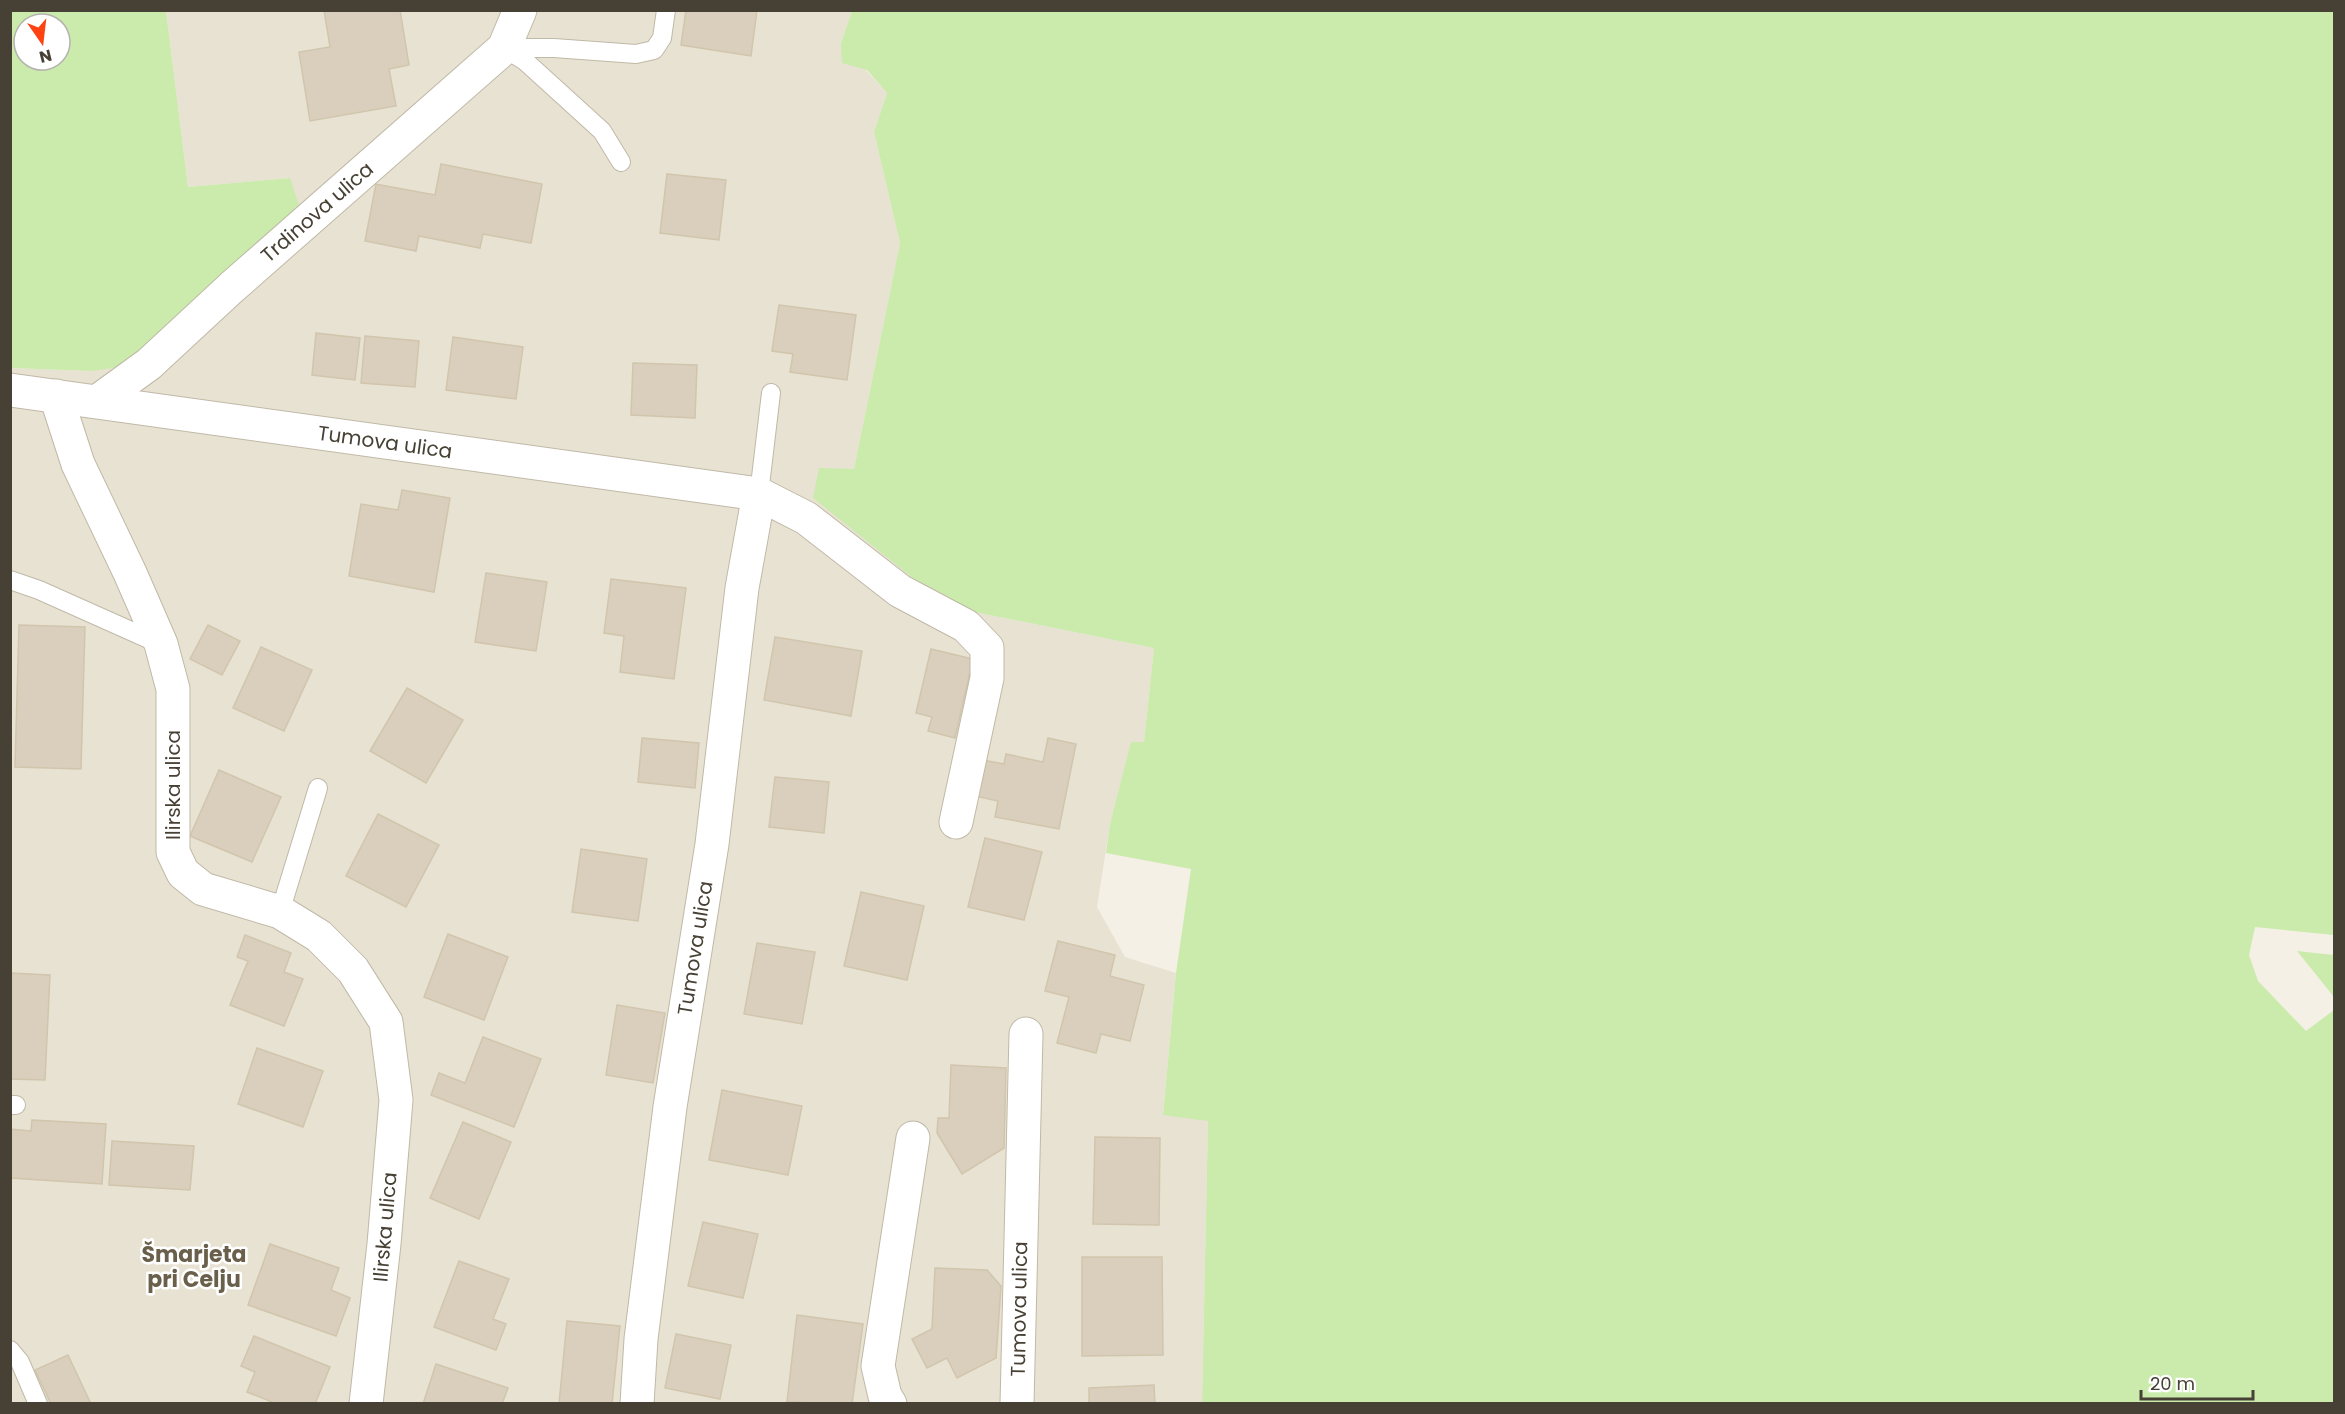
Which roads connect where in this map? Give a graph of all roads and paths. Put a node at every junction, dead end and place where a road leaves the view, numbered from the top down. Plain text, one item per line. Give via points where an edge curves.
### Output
1 (520, 10) edge
2 (666, 10) edge
3 (504, 48) junction
4 (621, 162) dead end
5 (10, 390) edge
6 (771, 393) dead end
7 (56, 396) junction
8 (98, 401) junction
9 (759, 494) junction
10 (10, 580) edge
11 (161, 644) junction
12 (318, 788) dead end
13 (956, 822) dead end
14 (280, 912) junction
15 (1026, 1034) dead end
16 (913, 1138) dead end
17 (10, 1350) edge
18 (38, 1404) edge
19 (366, 1404) edge
20 (637, 1404) edge
21 (890, 1404) edge
22 (1017, 1404) edge

1 - 3 street, Trdinova ulica
2 - 3 lane via 662,38 654,50 636,54
3 - 4 lane via 525,61 602,131
3 - 8 street, Trdinova ulica via 149,364
5 - 7 street, Tumova ulica
6 - 9 lane
7 - 8 street, Tumova ulica
7 - 11 street, Ilirska ulica via 78,464
8 - 9 street, Tumova ulica
9 - 13 street, Tumova ulica via 806,518 900,591 966,626 987,648 987,678
9 - 20 street, Tumova ulica via 742,588 712,844 670,1107 641,1339
10 - 11 lane
11 - 14 street, Ilirska ulica via 173,689 173,852 183,873 203,889
12 - 14 lane
14 - 19 street, Ilirska ulica via 319,936 353,970 386,1022 396,1100
15 - 22 street, Tumova ulica
16 - 21 street via 878,1366
17 - 18 lane via 20,1362

